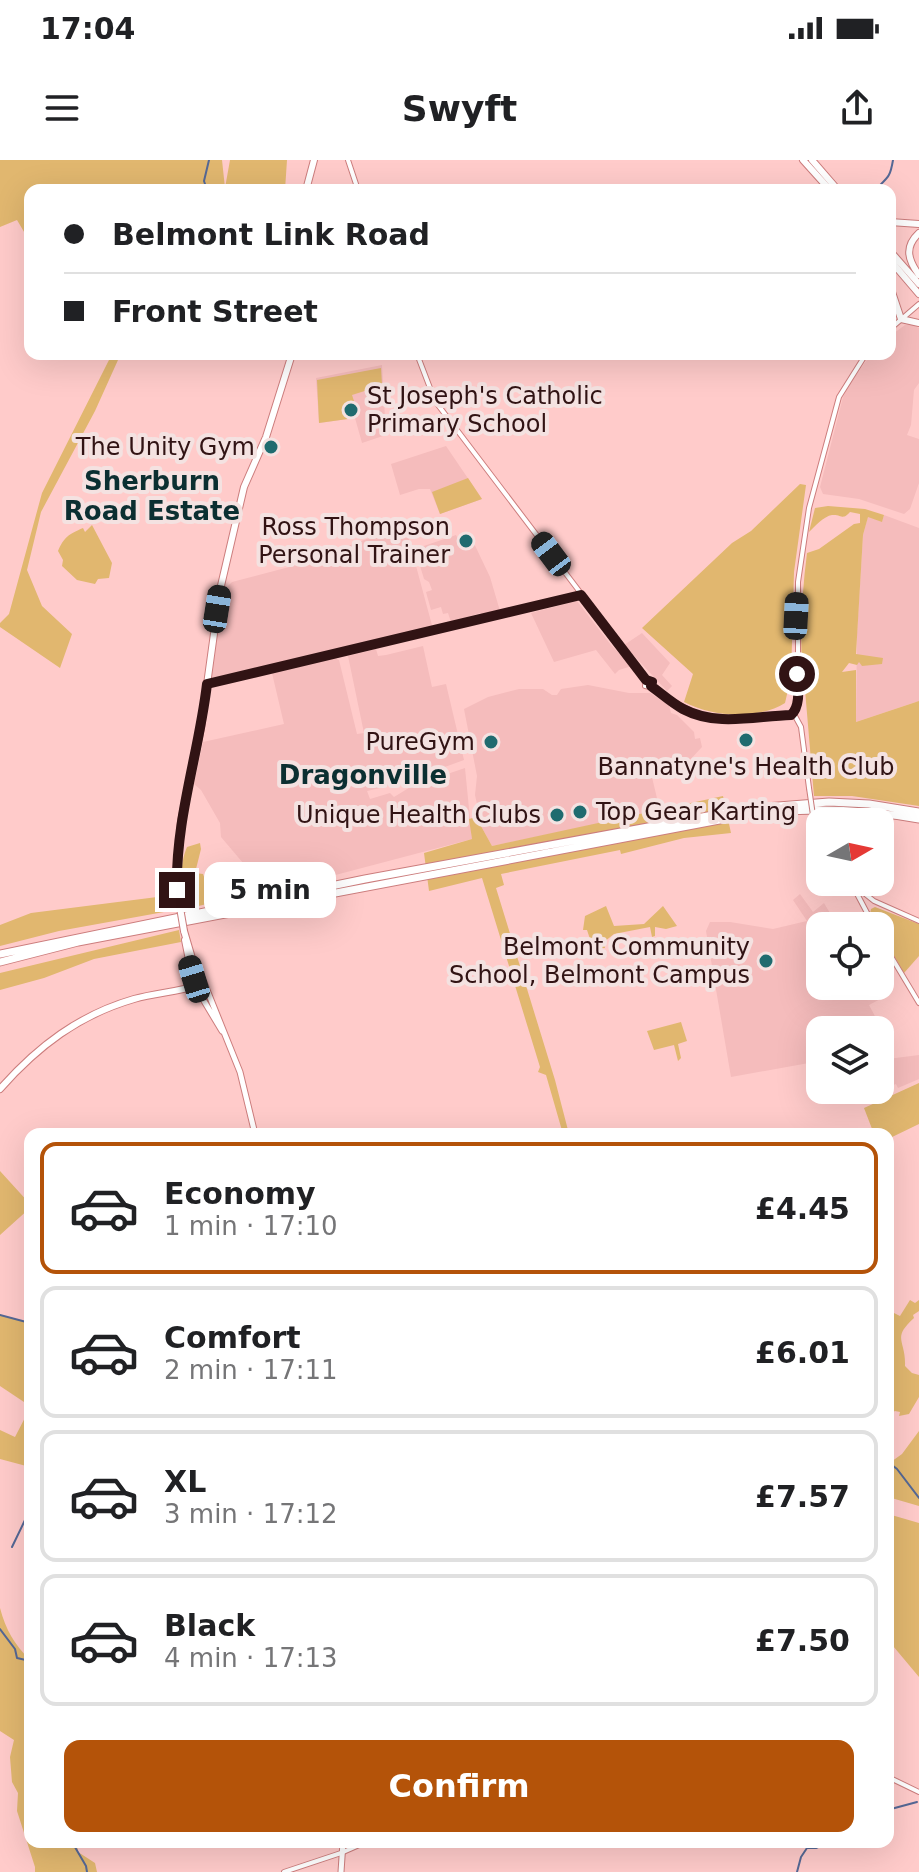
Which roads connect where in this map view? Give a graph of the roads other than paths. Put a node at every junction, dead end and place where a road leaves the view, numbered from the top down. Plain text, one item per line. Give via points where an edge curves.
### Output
1 (314, 160) edge
2 (348, 160) edge
3 (803, 160) edge
4 (812, 160) edge
5 (308, 184) edge
6 (356, 184) edge
7 (825, 184) edge
8 (834, 184) edge
9 (896, 222) edge
10 (919, 224) edge
11 (919, 233) edge
12 (896, 258) edge
13 (896, 267) edge
14 (919, 275) edge
15 (919, 284) edge
16 (919, 294) edge
17 (896, 304) edge
18 (917, 306) edge
19 (901, 319) junction
20 (919, 323) edge
21 (896, 324) edge
22 (290, 360) edge
23 (419, 360) edge
24 (862, 360) edge
25 (581, 595) junction
26 (207, 684) junction
27 (794, 714) junction
28 (812, 808) edge
29 (919, 812) edge
30 (919, 819) edge
31 (866, 896) edge
32 (919, 921) edge
33 (184, 931) junction
34 (0, 954) edge
35 (894, 961) edge
36 (0, 962) edge
37 (198, 982) junction
38 (919, 1003) edge
39 (0, 1089) edge
40 (254, 1128) edge
41 (894, 1780) edge
42 (919, 1792) edge
43 (342, 1848) edge
44 (352, 1848) edge
45 (341, 1853) junction
46 (286, 1871) edge
47 (341, 1872) edge

1 - 5 main road
2 - 6 street
3 - 7 main road
4 - 8 main road
9 - 10 main road
11 - 14 main road via 908,254
12 - 15 main road
13 - 16 main road
17 - 19 main road
18 - 19 street
19 - 20 main road
19 - 21 street
22 - 26 main road via 244,487 220,590
23 - 25 street via 435,401
24 - 27 street via 839,397 809,508 798,582
25 - 26 street
25 - 27 street via 651,686 681,707 722,720
26 - 33 main road, bridge via 181,821 177,868
27 - 28 street, bridge via 801,727
29 - 34 highway via 829,802 751,808
30 - 36 highway via 829,809 751,814 78,942
31 - 32 street
33 - 37 main road
33 - 37 main road
35 - 38 street
37 - 39 main road via 136,998 76,1023 37,1050
37 - 40 main road via 240,1072
41 - 42 street
43 - 45 main road
44 - 45 street
45 - 46 street
45 - 47 main road

